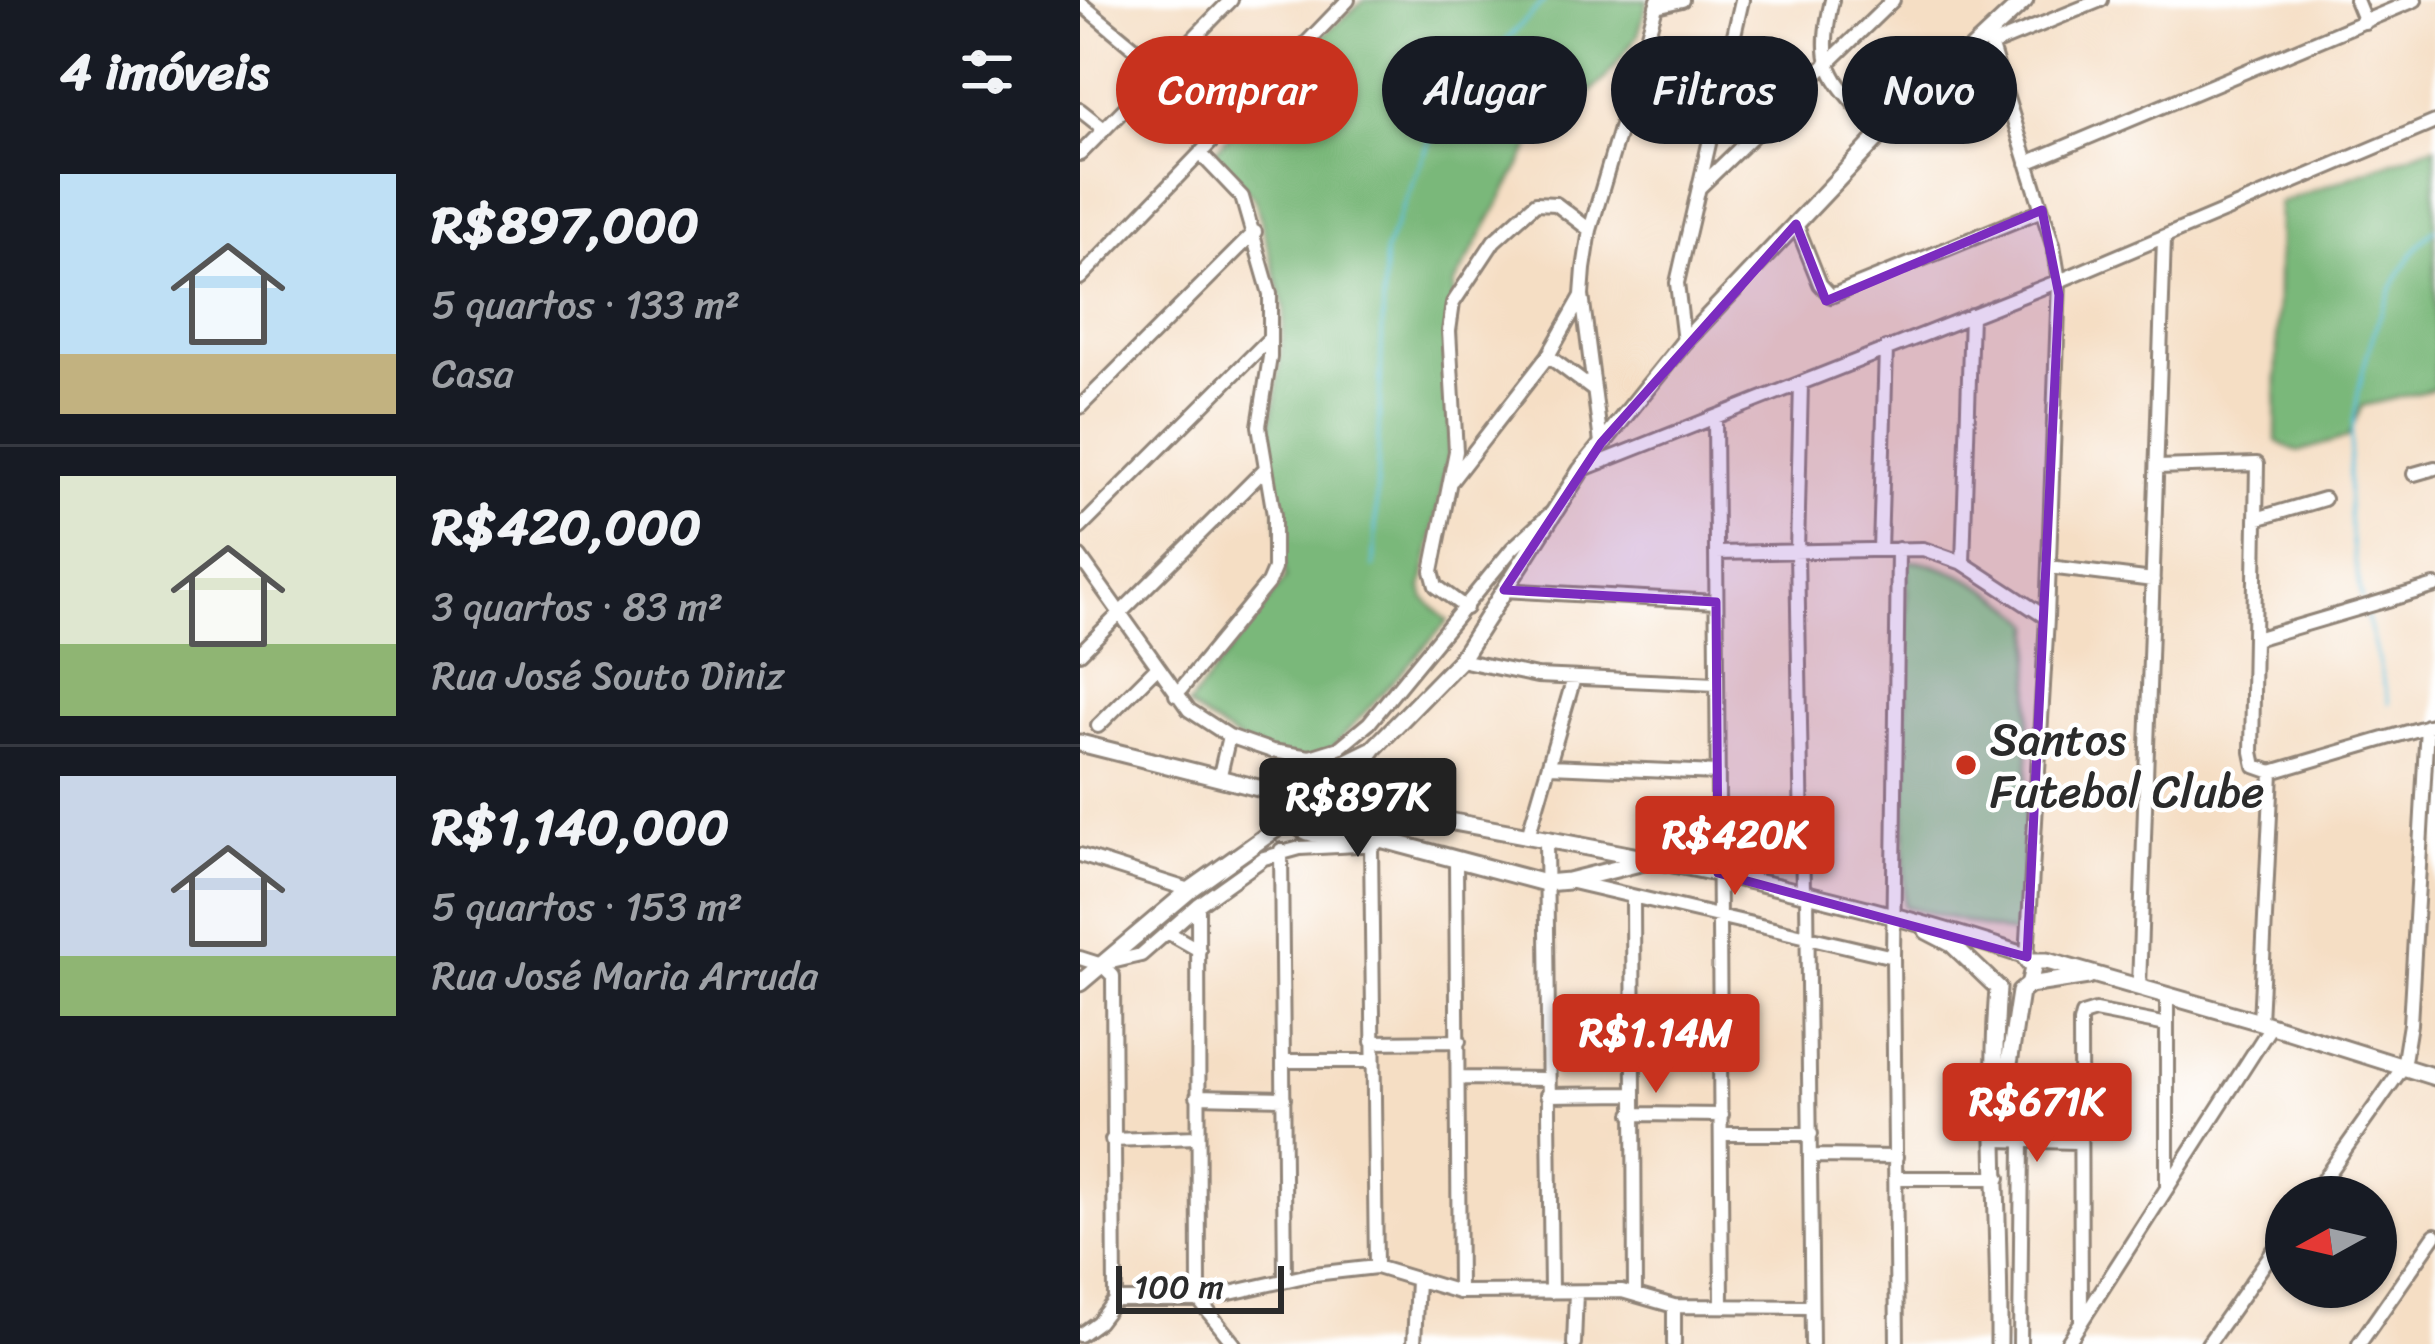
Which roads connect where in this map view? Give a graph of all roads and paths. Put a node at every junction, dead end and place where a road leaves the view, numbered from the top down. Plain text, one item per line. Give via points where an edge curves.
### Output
1 (1348, 0) edge
2 (1682, 0) edge
3 (1742, 0) edge
4 (1832, 0) edge
5 (1892, 0) edge
6 (2101, 0) edge
7 (2356, 0) edge
8 (2415, 0) edge
9 (2022, 1) edge
10 (1222, 3) edge
11 (1657, 3) edge
12 (1080, 4) edge
13 (2365, 22) junction
14 (1124, 36) edge
15 (1193, 36) edge
16 (1313, 36) edge
17 (1992, 36) edge
18 (2000, 36) edge
19 (1826, 65) junction
20 (1842, 86) edge
21 (1080, 110) edge
22 (1116, 117) edge
23 (2435, 122) edge
24 (1104, 129) junction
25 (2017, 131) edge
26 (1210, 144) edge
27 (1872, 144) edge
28 (1080, 154) edge
29 (1201, 154) junction
30 (2027, 163) junction
31 (1699, 188) junction
32 (2042, 210) junction
33 (1796, 224) junction
34 (1590, 230) junction
35 (1255, 232) junction
36 (2164, 238) junction
37 (1080, 278) edge
38 (2059, 280) junction
39 (1582, 295) junction
40 (1972, 315) junction
41 (1271, 338) junction
42 (1684, 342) junction
43 (1886, 348) junction
44 (1548, 356) junction
45 (1801, 382) junction
46 (1592, 389) junction
47 (1080, 407) edge
48 (1715, 418) junction
49 (1601, 443) junction
50 (2157, 467) junction
51 (2435, 468) edge
52 (1264, 469) junction
53 (1581, 470) junction
54 (2414, 474) dead end
55 (1451, 480) junction
56 (2324, 499) dead end
57 (1554, 510) junction
58 (2255, 519) junction
59 (1080, 528) edge
60 (1880, 550) junction
61 (1898, 550) junction
62 (1797, 552) junction
63 (1716, 553) junction
64 (1080, 558) edge
65 (1963, 563) junction
66 (2049, 567) junction
67 (2152, 580) junction
68 (2435, 586) edge
69 (1504, 590) junction
70 (1716, 602) junction
71 (1466, 608) junction
72 (1119, 612) junction
73 (2048, 618) junction
74 (2255, 639) junction
75 (1080, 653) edge
76 (1460, 660) junction
77 (1157, 667) junction
78 (1574, 678) junction
79 (1717, 684) junction
80 (1176, 695) junction
81 (2431, 725) edge
82 (1098, 726) dead end
83 (1229, 736) junction
84 (1080, 743) edge
85 (1374, 748) junction
86 (1550, 766) junction
87 (2272, 772) junction
88 (1717, 773) junction
89 (1318, 776) junction
90 (1219, 778) junction
91 (1290, 796) junction
92 (1346, 796) junction
93 (1290, 820) junction
94 (1327, 835) junction
95 (1528, 836) junction
96 (1546, 840) junction
97 (1393, 841) junction
98 (1371, 844) junction
99 (1281, 850) junction
100 (1080, 855) edge
101 (1652, 860) junction
102 (1456, 861) junction
103 (1718, 873) junction
104 (1568, 881) junction
105 (1545, 883) junction
106 (1805, 893) junction
107 (1194, 898) junction
108 (1633, 899) junction
109 (1902, 918) junction
110 (1718, 919) junction
111 (1168, 932) junction
112 (1808, 938) junction
113 (2415, 938) junction
114 (2435, 939) edge
115 (1199, 950) junction
116 (2006, 952) junction
117 (1893, 957) junction
118 (1080, 958) edge
119 (2028, 959) junction
120 (1102, 964) junction
121 (2091, 975) junction
122 (1080, 983) edge
123 (1995, 983) junction
124 (2024, 988) junction
125 (2139, 988) junction
126 (2168, 995) junction
127 (2265, 1024) junction
128 (2168, 1025) junction
129 (1459, 1041) junction
130 (1372, 1042) junction
131 (1284, 1061) junction
132 (1372, 1061) junction
133 (2403, 1067) junction
134 (2435, 1077) edge
135 (1458, 1078) junction
136 (1546, 1079) junction
137 (1632, 1094) junction
138 (1547, 1095) junction
139 (1197, 1096) junction
140 (1284, 1098) junction
141 (1996, 1103) junction
142 (1632, 1114) junction
143 (1722, 1115) junction
144 (1722, 1134) junction
145 (1811, 1134) junction
146 (1197, 1137) junction
147 (1112, 1140) junction
148 (1997, 1140) junction
149 (2022, 1141) junction
150 (2078, 1142) junction
151 (1812, 1156) junction
152 (1896, 1157) junction
153 (2327, 1176) edge
154 (1896, 1178) junction
155 (1999, 1178) junction
156 (2168, 1188) junction
157 (2435, 1234) edge
158 (2000, 1245) junction
159 (2021, 1246) junction
160 (2265, 1263) edge
161 (1376, 1267) junction
162 (1285, 1280) junction
163 (1417, 1280) junction
164 (1459, 1292) junction
165 (1551, 1292) junction
166 (1576, 1292) junction
167 (1635, 1294) junction
168 (1115, 1300) junction
169 (1199, 1300) junction
170 (1674, 1306) junction
171 (1722, 1306) junction
172 (1811, 1306) junction
173 (2080, 1322) junction
174 (1080, 1335) edge
175 (1234, 1344) edge
176 (1414, 1344) edge
177 (1574, 1344) edge
178 (1674, 1344) edge
179 (1812, 1344) edge
180 (1897, 1344) edge
181 (1999, 1344) edge
182 (2020, 1344) edge
183 (2067, 1344) edge
184 (2208, 1344) edge
185 (2359, 1344) edge

1 - 16 street
2 - 11 street
3 - 31 street
4 - 19 street
5 - 19 street
6 - 18 street
7 - 13 street
8 - 13 street
9 - 17 main road
10 - 15 street
11 - 34 street
12 - 14 street
13 - 30 street
19 - 20 street
19 - 31 street
21 - 24 street
22 - 24 street
23 - 36 street
24 - 28 street
25 - 30 street
26 - 29 street
27 - 33 main road
29 - 35 street via 1241,196
29 - 37 street
30 - 32 street
31 - 42 street via 1677,283
32 - 33 street via 1831,296
32 - 38 street
33 - 42 main road
34 - 39 street
34 - 55 street via 1556,204 1536,203 1494,241 1457,292 1449,331
35 - 41 street
35 - 47 street
36 - 38 street
36 - 50 street
38 - 40 street
38 - 66 street
39 - 44 street
39 - 46 street
40 - 43 street
40 - 65 street
41 - 52 street via 1259,426
41 - 59 street
42 - 49 main road
43 - 45 street
43 - 60 street
44 - 46 street
44 - 55 street
45 - 48 street
45 - 62 street
46 - 49 street
48 - 53 street
48 - 63 street
49 - 53 main road
50 - 58 street via 2257,464
50 - 67 street
51 - 54 street
52 - 72 street
52 - 80 street via 1274,569
53 - 57 main road
55 - 71 street via 1432,571 1436,586
56 - 58 street
57 - 69 main road
57 - 71 street
58 - 74 street
60 - 61 street
60 - 62 street
61 - 65 street
61 - 109 street
62 - 63 street
62 - 106 street
63 - 70 street
64 - 72 street
65 - 73 street
66 - 67 street
66 - 73 street
67 - 125 street
68 - 74 street
69 - 70 street
69 - 76 main road
70 - 79 street
71 - 83 street via 1339,748 1296,757
72 - 75 street
72 - 77 street
73 - 119 street
74 - 87 street via 2253,760
76 - 78 street
76 - 85 main road
77 - 80 street
77 - 82 street
78 - 79 street
78 - 86 street
79 - 88 street
80 - 83 street
81 - 87 street
81 - 113 street
83 - 90 street
84 - 90 main road
85 - 89 main road
85 - 92 main road
86 - 88 street
86 - 95 street
87 - 127 street
88 - 103 street
89 - 91 main road via 1299,782
89 - 92 main road
90 - 91 main road
91 - 93 main road
92 - 94 main road via 1343,823
92 - 95 main road
93 - 94 main road via 1310,835
93 - 107 main road
94 - 97 main road
95 - 96 main road
96 - 101 main road
96 - 105 street
97 - 98 street
97 - 102 main road
98 - 99 street
98 - 130 street
99 - 107 street
99 - 131 street
100 - 107 street
101 - 103 main road
101 - 104 main road
102 - 105 main road
102 - 129 street
103 - 106 main road
103 - 110 street
104 - 105 main road
104 - 108 street
105 - 136 street
106 - 109 main road
106 - 112 street
107 - 111 street
107 - 115 street
107 - 120 main road
108 - 110 street
108 - 137 street
109 - 116 main road
109 - 117 street
109 - 123 main road via 1952,944
110 - 112 street
110 - 143 street
111 - 115 street
111 - 120 street via 1141,955
112 - 117 street
112 - 145 street
113 - 114 street
113 - 133 street
115 - 139 street
116 - 119 main road
116 - 123 main road via 1994,963
117 - 152 street
118 - 120 street
119 - 121 main road
119 - 124 main road via 2033,968
120 - 122 main road
120 - 147 street via 1113,976
121 - 124 main road
121 - 125 main road
123 - 124 main road via 2004,992
123 - 141 main road
124 - 141 main road
125 - 126 main road
126 - 127 main road
126 - 128 street
127 - 133 main road
127 - 156 street
128 - 150 street via 2082,1015
128 - 156 street
129 - 130 street
129 - 135 street
130 - 132 street
131 - 132 street
131 - 140 street
132 - 161 street
133 - 134 main road
133 - 153 street
135 - 136 street
135 - 164 street
136 - 138 street
137 - 138 street
137 - 142 street
138 - 165 street
139 - 140 street
139 - 146 street
140 - 162 street
141 - 148 main road
142 - 143 street
142 - 167 street
143 - 144 street
144 - 145 street
144 - 171 street
145 - 151 street
146 - 147 street
146 - 169 street
147 - 168 street
148 - 149 street
148 - 155 main road
149 - 150 street
149 - 159 street
150 - 173 street
151 - 152 street
151 - 172 street
152 - 154 street
154 - 155 street
154 - 180 street
155 - 158 main road
156 - 173 street
157 - 185 street
158 - 159 street
158 - 181 main road
159 - 182 street
160 - 184 street
161 - 162 street
161 - 163 street
162 - 169 street
163 - 164 street
163 - 176 street
164 - 165 street
165 - 166 street
166 - 167 street
166 - 177 street
167 - 170 street
168 - 169 street
168 - 174 street
169 - 175 street
170 - 171 street
170 - 178 street
171 - 172 street
172 - 179 street
173 - 183 street

